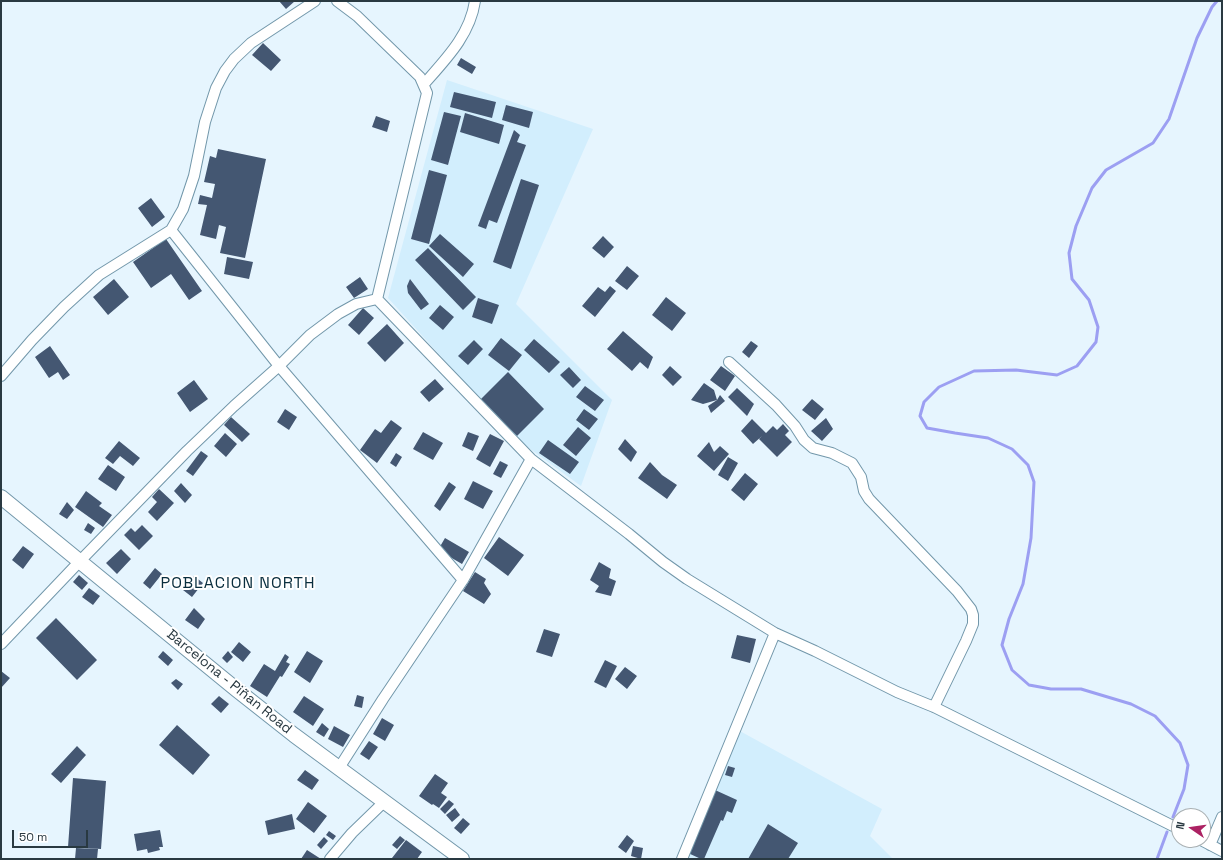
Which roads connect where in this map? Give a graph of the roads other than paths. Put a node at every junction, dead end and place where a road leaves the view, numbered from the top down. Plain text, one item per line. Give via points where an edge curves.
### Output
1 (315, 1) edge
2 (337, 1) edge
3 (475, 1) edge
4 (424, 84) junction
5 (171, 230) junction
6 (377, 299) junction
7 (729, 362) dead end
8 (279, 366) junction
9 (1, 376) edge
10 (531, 459) junction
11 (1, 497) edge
12 (80, 561) junction
13 (463, 580) junction
14 (775, 633) junction
15 (1, 644) edge
16 (934, 707) junction
17 (339, 768) junction
18 (384, 802) junction
19 (1222, 817) edge
20 (1171, 825) edge
21 (1211, 843) edge
22 (1211, 846) edge
23 (1222, 851) edge
24 (330, 859) edge
25 (462, 859) edge
26 (682, 859) edge

1 - 5 street via 251,42 225,71 216,88 205,122 194,176 183,209
2 - 4 street via 357,16 420,77
3 - 4 street via 461,40
4 - 6 street via 427,98
5 - 8 street
5 - 9 street via 99,275 64,307
6 - 8 street via 356,304 338,314 310,335
6 - 10 street
7 - 16 street via 776,405 813,448 832,453 852,463 861,477 869,499 971,609 973,624
8 - 12 street via 187,451
8 - 13 street
10 - 13 street
10 - 14 street via 663,562
11 - 12 main road, Barcelona - Piñan Road
12 - 15 street
12 - 17 main road, Barcelona - Piñan Road via 237,690
13 - 17 street
14 - 16 street via 897,692
14 - 26 street
16 - 20 street
17 - 18 main road, Barcelona - Piñan Road
18 - 24 street
18 - 25 main road, Barcelona - Piñan Road
19 - 21 street
22 - 23 street

